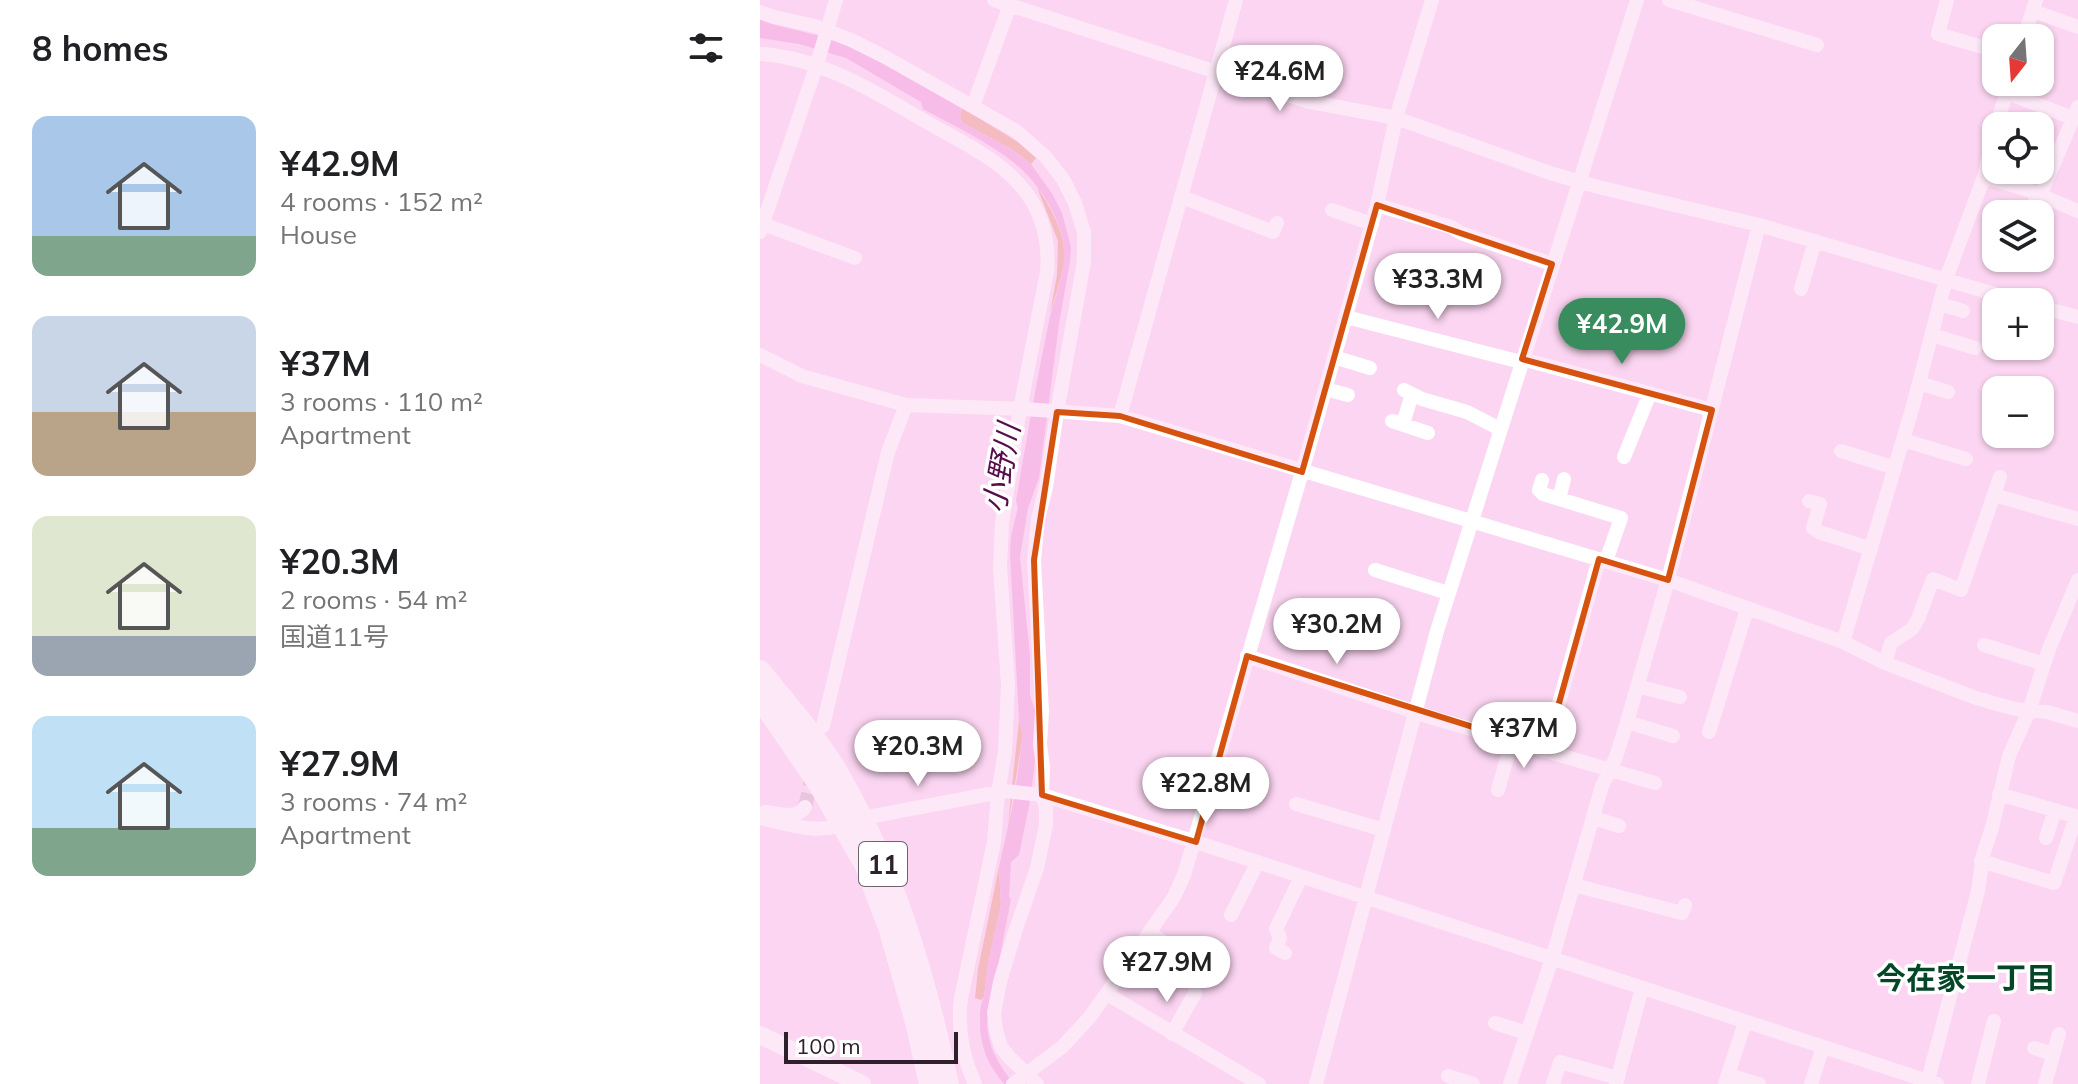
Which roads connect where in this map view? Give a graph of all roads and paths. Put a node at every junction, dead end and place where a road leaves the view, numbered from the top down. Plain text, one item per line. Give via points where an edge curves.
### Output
1 (836, 0) edge
2 (994, 0) edge
3 (1236, 0) edge
4 (1432, 0) edge
5 (1637, 0) edge
6 (1669, 0) edge
7 (1947, 0) edge
8 (1010, 5) junction
9 (2034, 5) edge
10 (1039, 7) edge
11 (760, 12) edge
12 (2078, 27) edge
13 (826, 32) junction
14 (1817, 45) dead end
15 (1982, 47) edge
16 (760, 54) edge
17 (816, 64) junction
18 (1216, 73) junction
19 (2031, 96) edge
20 (973, 106) junction
21 (2076, 112) edge
22 (1396, 118) junction
23 (2061, 146) junction
24 (2078, 151) edge
25 (1579, 181) junction
26 (1982, 182) edge
27 (2005, 184) edge
28 (2038, 195) junction
29 (1182, 197) junction
30 (2036, 200) edge
31 (1377, 205) junction
32 (1332, 210) dead end
33 (2078, 211) edge
34 (1277, 223) dead end
35 (1372, 224) junction
36 (1759, 225) junction
37 (761, 228) edge
38 (1815, 241) junction
39 (855, 258) dead end
40 (1552, 264) junction
41 (1946, 279) junction
42 (1801, 289) dead end
43 (1982, 290) edge
44 (1940, 304) junction
45 (1963, 311) dead end
46 (2054, 311) edge
47 (1346, 317) junction
48 (2078, 317) edge
49 (1932, 335) junction
50 (1975, 348) dead end
51 (760, 355) edge
52 (1334, 357) junction
53 (1521, 361) junction
54 (1370, 368) dead end
55 (1919, 383) junction
56 (1325, 389) junction
57 (1948, 392) dead end
58 (1650, 393) junction
59 (1348, 395) dead end
60 (906, 405) junction
61 (1023, 409) junction
62 (1712, 410) junction
63 (1055, 412) junction
64 (1120, 416) junction
65 (1500, 429) junction
66 (1428, 433) dead end
67 (1903, 440) junction
68 (1841, 451) dead end
69 (1624, 457) dead end
70 (1966, 459) dead end
71 (1895, 468) junction
72 (1302, 472) junction
73 (2000, 477) dead end
74 (1564, 479) dead end
75 (1542, 480) dead end
76 (1994, 495) junction
77 (1559, 499) junction
78 (1809, 501) dead end
79 (2078, 519) edge
80 (1470, 522) junction
81 (1871, 549) junction
82 (1603, 560) junction
83 (1375, 570) dead end
84 (1668, 580) junction
85 (2078, 580) edge
86 (1448, 593) junction
87 (1747, 609) junction
88 (1843, 642) junction
89 (1984, 645) dead end
90 (1247, 656) junction
91 (1885, 663) junction
92 (2044, 664) junction
93 (760, 671) edge
94 (1637, 686) junction
95 (1680, 697) dead end
96 (760, 698) edge
97 (1416, 711) junction
98 (2029, 711) junction
99 (2078, 721) edge
100 (1627, 722) junction
101 (823, 726) dead end
102 (1709, 732) dead end
103 (1673, 736) dead end
104 (1512, 740) junction
105 (1546, 750) junction
106 (1609, 770) junction
107 (1655, 783) dead end
108 (1498, 790) dead end
109 (1002, 792) junction
110 (1038, 794) junction
111 (1999, 794) junction
112 (1296, 803) dead end
113 (805, 807) dead end
114 (2055, 810) junction
115 (760, 815) edge
116 (2077, 817) edge
117 (1594, 818) junction
118 (854, 822) junction
119 (1619, 826) dead end
120 (1384, 830) junction
121 (2046, 838) dead end
122 (1196, 842) junction
123 (1981, 861) junction
124 (1258, 862) junction
125 (1301, 877) junction
126 (1574, 885) junction
127 (1366, 898) junction
128 (1685, 905) dead end
129 (1231, 915) dead end
130 (1150, 933) junction
131 (1285, 953) dead end
132 (1552, 959) junction
133 (1172, 975) dead end
134 (1642, 988) junction
135 (1195, 993) dead end
136 (1107, 994) junction
137 (1994, 1021) dead end
138 (1745, 1022) junction
139 (1495, 1023) dead end
140 (1527, 1033) junction
141 (1172, 1034) junction
142 (2059, 1034) dead end
143 (760, 1035) edge
144 (1823, 1047) junction
145 (2034, 1048) dead end
146 (2058, 1052) junction
147 (1448, 1076) dead end
148 (1025, 1079) edge
149 (1726, 1080) edge
150 (1617, 1081) edge
151 (858, 1083) edge
152 (1931, 1083) edge
153 (930, 1084) edge
154 (948, 1084) edge
155 (975, 1084) edge
156 (1259, 1084) edge
157 (1316, 1084) edge
158 (1473, 1084) edge
159 (1510, 1084) edge
160 (1553, 1084) edge
161 (1759, 1084) edge
162 (1811, 1084) edge
163 (1978, 1084) edge
164 (2045, 1084) edge

1 - 13 street
2 - 8 street
3 - 18 street
4 - 22 street
5 - 25 street
6 - 14 street
7 - 15 street via 1938,34
8 - 10 street
8 - 20 street
9 - 12 street
10 - 18 street
11 - 13 street
13 - 17 street
13 - 20 street via 885,57
16 - 17 street
17 - 37 street
17 - 61 street via 1001,166 1031,201 1048,256
18 - 22 street via 1306,101
18 - 29 street
19 - 21 street
20 - 63 street via 1045,156 1063,179 1084,232 1084,261
21 - 23 street
22 - 25 street
22 - 31 street
23 - 24 street
23 - 28 street
25 - 36 street
25 - 40 street
26 - 41 street
27 - 28 street
28 - 30 street
28 - 33 street
29 - 34 street via 1273,232
29 - 64 street
31 - 35 street
31 - 40 street
32 - 35 street
35 - 47 street
36 - 38 street
36 - 62 street
37 - 39 street
38 - 41 street
38 - 42 street
40 - 53 street
41 - 43 street
41 - 44 street
44 - 45 street
44 - 49 street
46 - 48 street
47 - 52 street
47 - 53 street
49 - 50 street
49 - 55 street
51 - 60 street via 802,376
52 - 54 street
52 - 56 street
53 - 58 street
53 - 65 street
55 - 57 street
55 - 67 street
56 - 59 street
56 - 72 street
58 - 62 street
58 - 69 street
60 - 61 street
60 - 101 street via 888,452
61 - 63 street
61 - 109 street via 1000,555 1008,685
62 - 84 street
63 - 64 street
63 - 110 street via 1034,560 1043,767
64 - 72 street
65 - 66 street via 1408,392 1398,422
65 - 80 street
67 - 70 street
67 - 71 street
68 - 71 street
71 - 81 street
72 - 80 street
72 - 90 street
73 - 76 street
74 - 77 street
75 - 77 street via 1539,490
76 - 79 street
76 - 91 street via 1961,590 1933,579 1918,619 1891,643
77 - 82 street via 1621,518
78 - 81 street via 1820,504 1813,528
80 - 82 street
80 - 86 street
81 - 88 street
82 - 84 street
82 - 105 street
83 - 86 street
84 - 87 street
84 - 94 street
85 - 92 street
86 - 97 street
87 - 88 street
87 - 102 street via 1713,702
88 - 91 street
89 - 92 street
90 - 97 street
90 - 122 street
91 - 98 street via 1976,698
92 - 98 street
93 - 118 highway, 11 via 840,775
94 - 95 street
94 - 100 street
96 - 118 highway, 11 via 819,784
97 - 104 street
97 - 120 street
98 - 99 street
98 - 111 street
100 - 103 street
100 - 106 street
104 - 105 street
104 - 108 street
105 - 106 street
106 - 107 street
106 - 117 street
109 - 110 street
109 - 118 street
109 - 155 street via 958,1021
110 - 122 street
110 - 148 street via 1046,808 1046,825 994,1013 1001,1047
111 - 114 street
111 - 123 street
112 - 120 street
113 - 115 street via 795,815
114 - 116 street
114 - 121 street
115 - 118 street via 805,829
116 - 123 street via 2054,883
117 - 119 street
117 - 126 street
118 - 153 highway, 11 via 889,927
118 - 154 highway, 11 via 904,919
120 - 127 street
122 - 124 street
122 - 130 street via 1174,897
123 - 152 street
124 - 125 street
124 - 129 street
125 - 127 street
125 - 131 street via 1276,929 1276,948
126 - 128 street via 1682,913
126 - 132 street
127 - 132 street
127 - 157 street
130 - 133 street via 1184,956
130 - 136 street
132 - 134 street
132 - 140 street
134 - 138 street
134 - 150 street
135 - 141 street
136 - 141 street
136 - 148 street via 1068,1041
137 - 163 street
138 - 144 street
138 - 149 street
139 - 140 street
140 - 159 street
141 - 156 street
142 - 146 street
143 - 151 main road
144 - 152 street
144 - 162 street
145 - 146 street
146 - 164 street
147 - 158 street
149 - 161 street
150 - 160 street via 1560,1062

